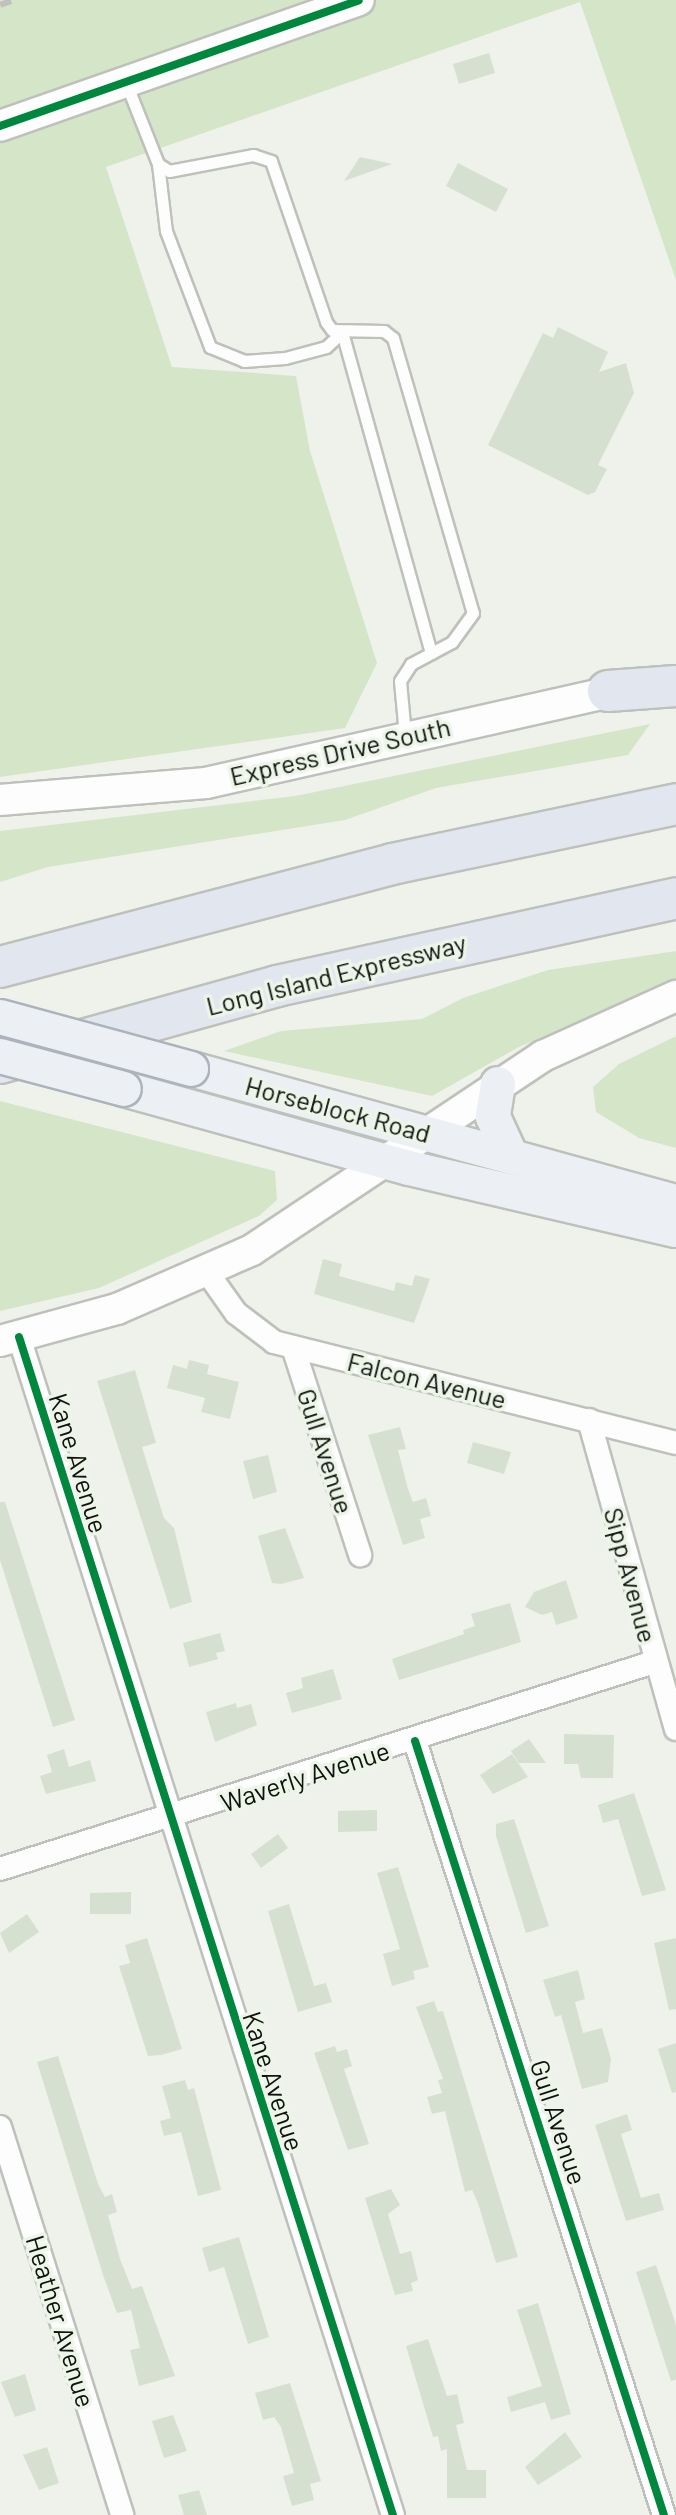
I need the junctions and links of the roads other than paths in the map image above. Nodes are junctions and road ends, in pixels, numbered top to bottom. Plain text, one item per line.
1 (359, 0) edge
2 (125, 82) junction
3 (0, 126) edge
4 (158, 164) junction
5 (342, 332) junction
6 (431, 653) junction
7 (676, 680) edge
8 (676, 686) edge
9 (608, 691) junction
10 (405, 735) junction
11 (0, 800) edge
12 (676, 804) edge
13 (676, 898) edge
14 (0, 967) edge
15 (676, 996) edge
16 (0, 1017) edge
17 (0, 1056) edge
18 (0, 1063) edge
19 (498, 1084) junction
20 (424, 1134) junction
21 (511, 1156) junction
22 (388, 1160) junction
23 (676, 1202) edge
24 (676, 1230) edge
25 (207, 1272) junction
26 (9, 1339) edge
27 (293, 1347) junction
28 (589, 1420) junction
29 (676, 1443) edge
30 (360, 1555) dead end
31 (654, 1662) junction
32 (676, 1729) edge
33 (415, 1741) junction
34 (169, 1819) junction
35 (0, 1869) edge
36 (0, 2127) edge
37 (667, 2509) edge
38 (122, 2515) edge
39 (393, 2515) edge
40 (640, 2515) edge

1 - 2 main road
2 - 3 main road
2 - 4 lane
4 - 5 lane
4 - 5 lane
5 - 6 lane
5 - 6 lane
6 - 10 lane
7 - 9 main road, Express Drive South
8 - 9 highway
9 - 10 main road, Express Drive South
10 - 11 main road, Express Drive South
12 - 14 highway
13 - 18 highway, Long Island Expressway
15 - 19 main road
16 - 20 main road, Horseblock Road, bridge
17 - 22 main road, Horseblock Road, bridge
19 - 20 main road
19 - 21 main road
20 - 21 main road, Horseblock Road
20 - 22 main road
21 - 23 main road, Horseblock Road
22 - 24 main road, Horseblock Road
22 - 25 main road
25 - 26 main road
25 - 27 street, Falcon Avenue
26 - 34 street, Kane Avenue
27 - 28 street, Falcon Avenue
27 - 30 street, Gull Avenue
28 - 29 street, Falcon Avenue
28 - 31 street, Sipp Avenue
31 - 32 street, Sipp Avenue
31 - 33 street, Waverly Avenue
33 - 34 street, Waverly Avenue
33 - 37 street, Gull Avenue
34 - 35 street, Waverly Avenue
34 - 39 street, Kane Avenue
36 - 38 street, Heather Avenue
37 - 40 street

